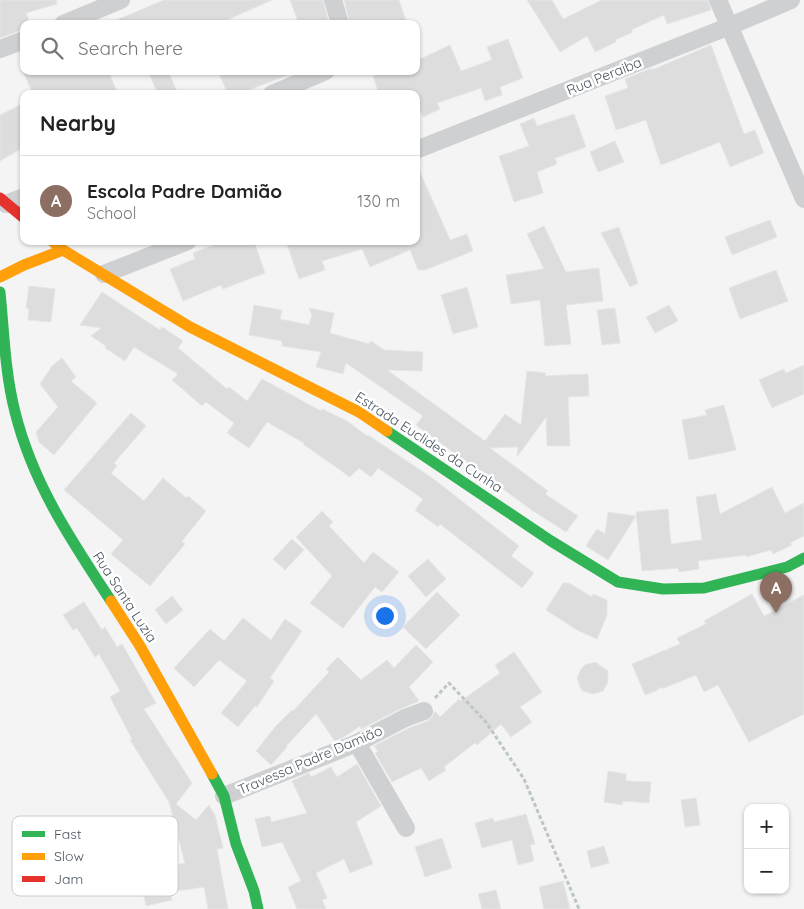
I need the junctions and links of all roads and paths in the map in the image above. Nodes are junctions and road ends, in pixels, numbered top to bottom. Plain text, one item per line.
1 (121, 0) edge
2 (333, 0) edge
3 (718, 0) edge
4 (790, 0) edge
5 (73, 20) edge
6 (339, 20) edge
7 (730, 26) junction
8 (20, 42) edge
9 (0, 49) edge
10 (317, 75) edge
11 (281, 90) edge
12 (420, 148) edge
13 (20, 198) edge
14 (804, 199) edge
15 (3, 201) edge
16 (20, 215) edge
17 (57, 245) edge
18 (178, 245) edge
19 (63, 250) junction
20 (104, 274) junction
21 (0, 278) edge
22 (0, 292) edge
23 (804, 558) edge
24 (424, 711) joint
25 (357, 743) junction
26 (224, 796) junction
27 (406, 828) dead end
28 (258, 909) edge
29 (580, 909) edge

1 - 5 street
2 - 6 street
3 - 7 street
4 - 7 street, Rua Peraiba
7 - 12 street, Rua Peraiba
7 - 14 street
8 - 9 street
10 - 11 street
13 - 15 street
15 - 16 street
17 - 19 street, Estrada Euclides da Cunha
18 - 20 street
19 - 20 street, Estrada Euclides da Cunha
19 - 21 street
20 - 23 street, Estrada Euclides da Cunha
22 - 26 street, Rua Santa Luzia
24 - 25 street, Travessa Padre Damião
24 - 29 path
25 - 26 street, Travessa Padre Damião
25 - 27 street
26 - 28 street, Rua Santa Luzia

